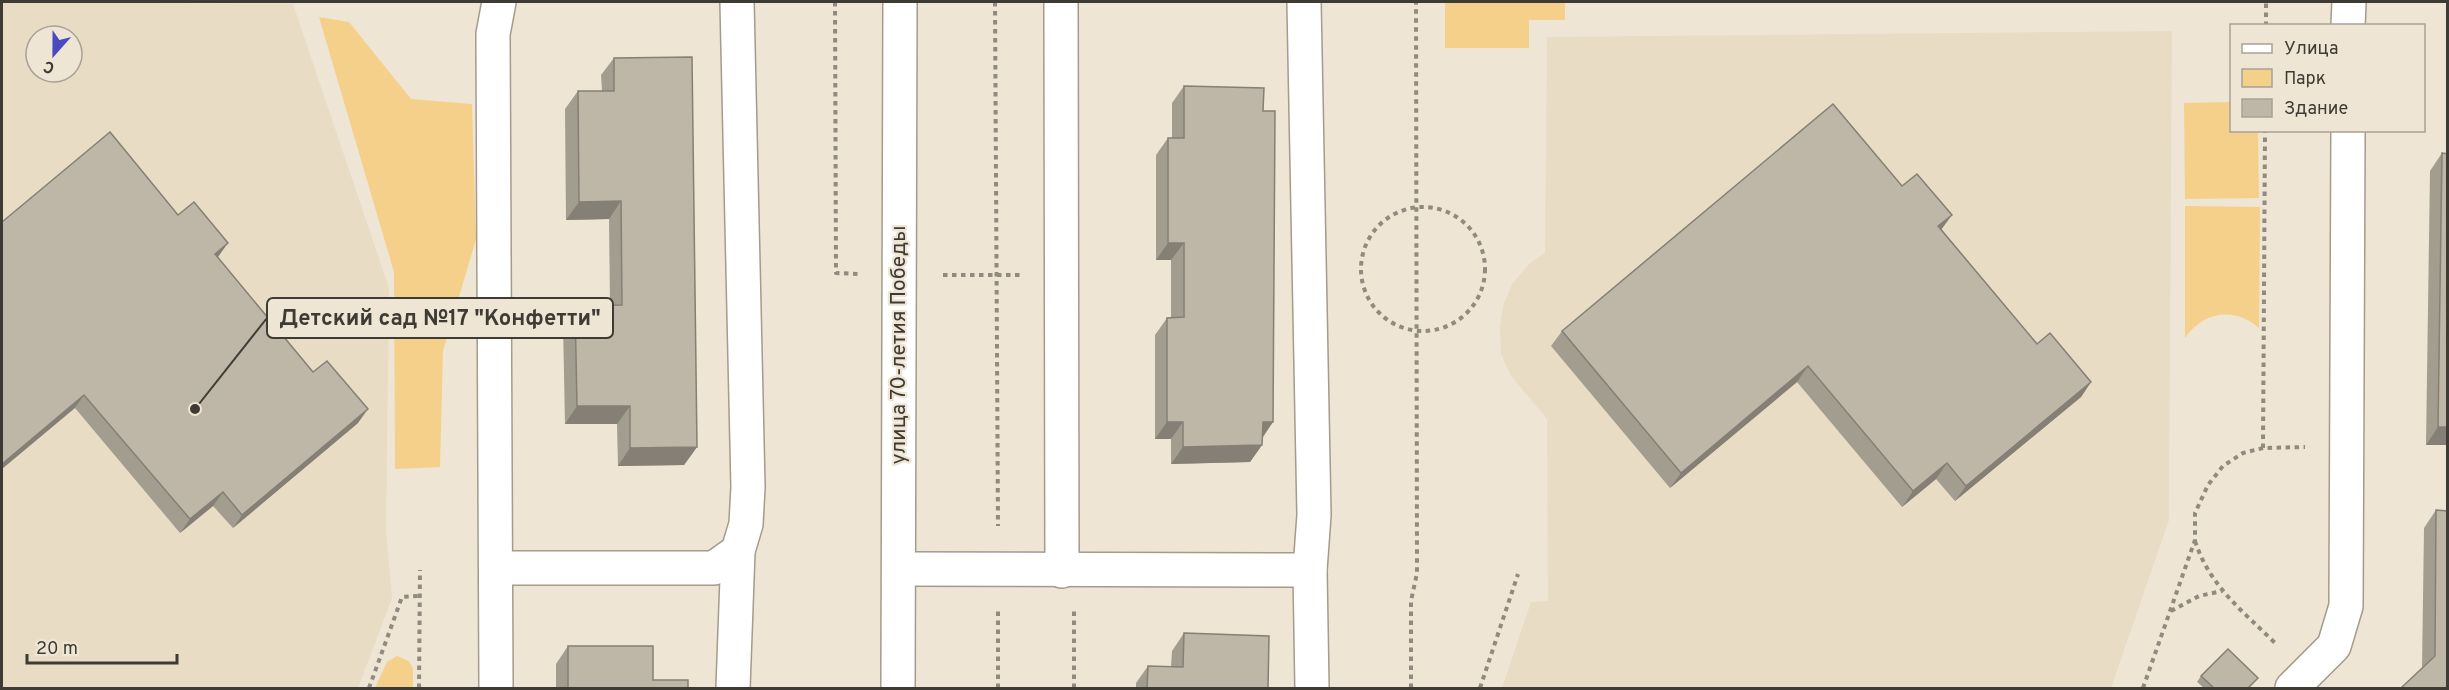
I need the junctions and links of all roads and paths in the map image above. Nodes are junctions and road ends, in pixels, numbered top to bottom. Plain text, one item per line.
1 (499, 2) edge
2 (737, 2) edge
3 (900, 2) edge
4 (994, 2) edge
5 (1061, 2) edge
6 (1304, 2) edge
7 (1416, 2) edge
8 (2266, 2) edge
9 (2349, 2) edge
10 (2364, 2) edge
11 (2266, 24) edge
12 (2348, 24) edge
13 (2265, 132) edge
14 (2348, 132) edge
15 (1417, 207) junction
16 (1418, 332) junction
17 (2345, 446) junction
18 (2263, 447) junction
19 (2195, 540) junction
20 (738, 551) junction
21 (496, 568) junction
22 (899, 569) junction
23 (420, 570) dead end
24 (1310, 570) junction
25 (998, 571) junction
26 (1068, 571) junction
27 (1518, 574) dead end
28 (2222, 591) junction
29 (419, 596) junction
30 (2170, 612) junction
31 (2300, 681) edge
32 (369, 688) edge
33 (419, 688) edge
34 (496, 688) edge
35 (733, 688) edge
36 (898, 688) edge
37 (998, 688) edge
38 (1074, 688) edge
39 (1312, 688) edge
40 (1411, 688) edge
41 (1480, 688) edge
42 (2143, 688) edge

1 - 21 street
2 - 20 street
3 - 22 street, улица 70-летия Победы
4 - 25 path
5 - 26 street
6 - 24 street
7 - 15 path
8 - 11 path
9 - 10 street
9 - 12 street
13 - 18 path
14 - 17 street
15 - 16 path
15 - 16 path
15 - 16 path
16 - 40 path
17 - 18 path
17 - 31 street
18 - 19 path
19 - 28 path
19 - 30 path
20 - 21 street
20 - 35 street
21 - 34 street
22 - 25 street
22 - 36 street, улица 70-летия Победы
23 - 29 path
24 - 26 street
24 - 39 street
25 - 26 street
25 - 37 path
26 - 38 path
27 - 41 path
28 - 30 path
28 - 31 path
29 - 32 path
29 - 33 path
30 - 42 path

